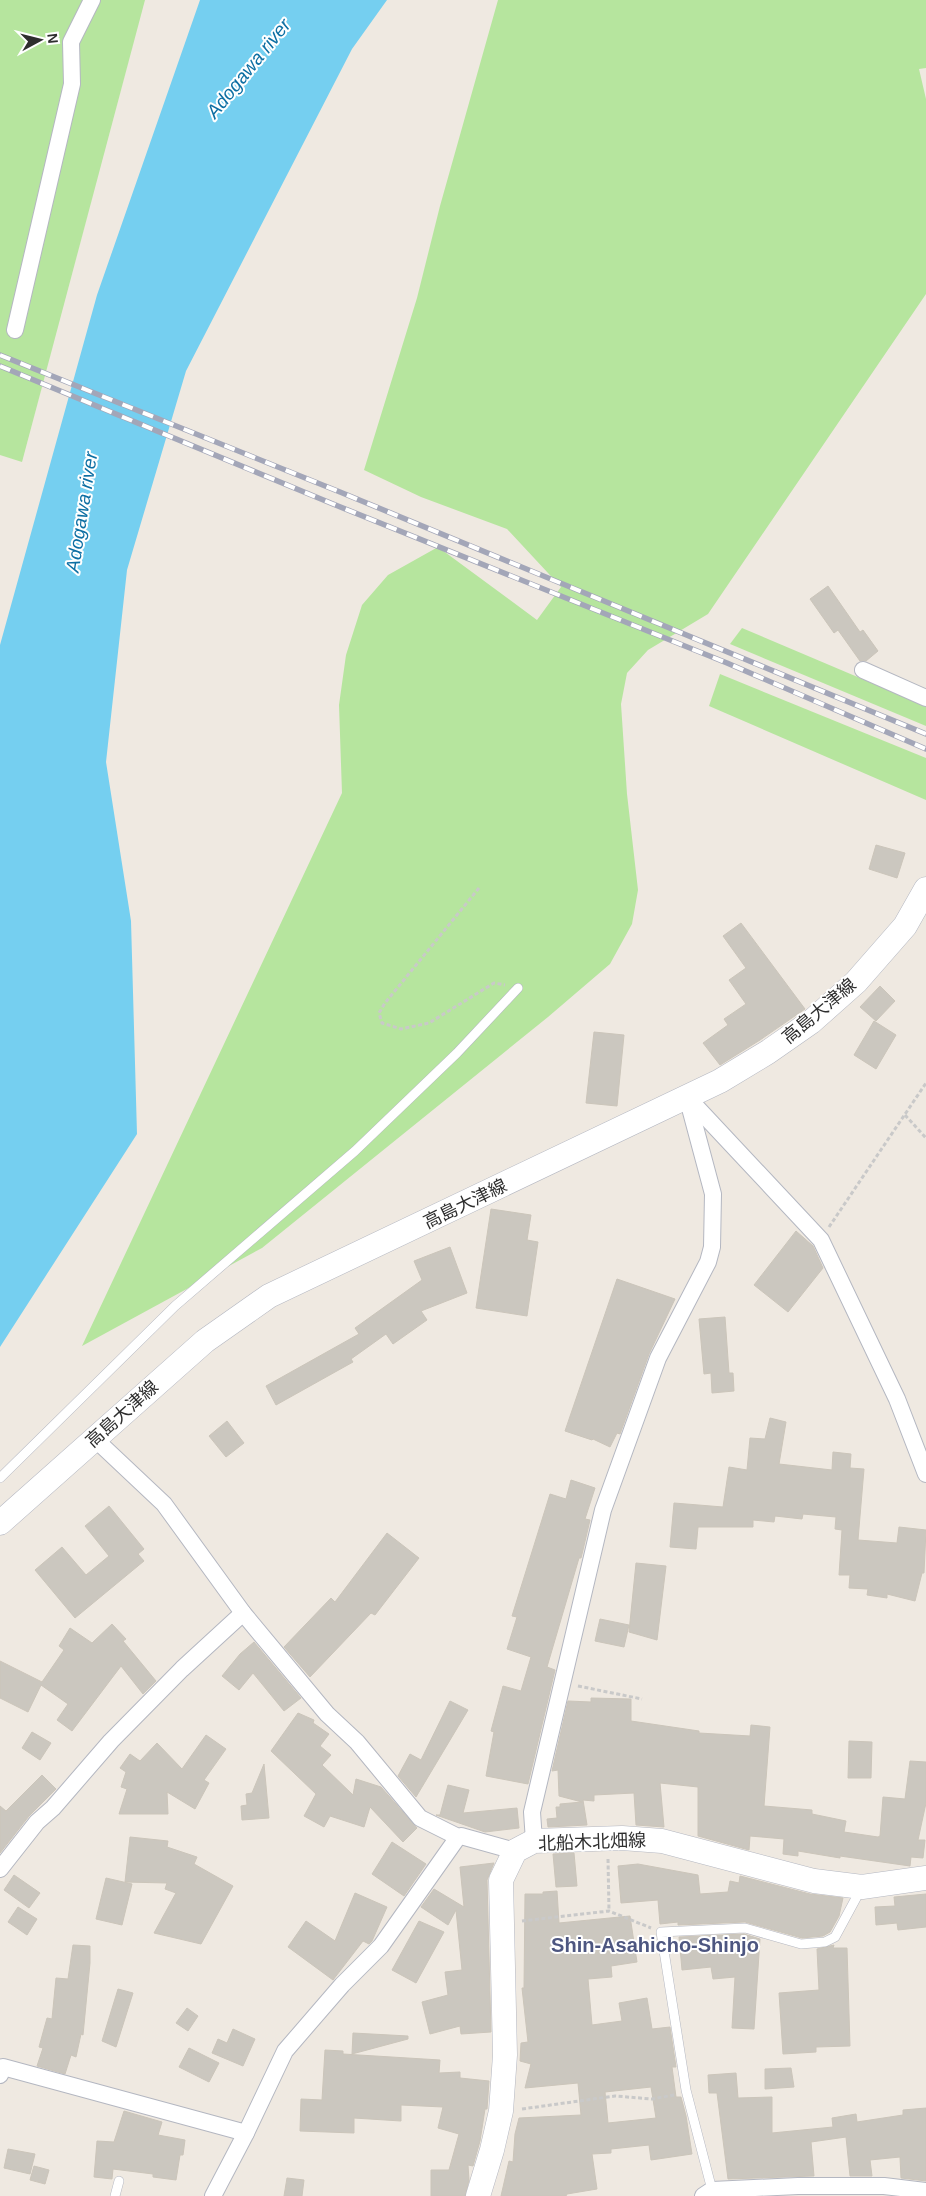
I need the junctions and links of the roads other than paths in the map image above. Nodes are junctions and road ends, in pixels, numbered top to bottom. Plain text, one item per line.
1 (92, 0) edge
2 (15, 330) dead end
3 (863, 670) dead end
4 (926, 698) edge
5 (926, 889) edge
6 (518, 988) road end
7 (687, 1097) junction
8 (95, 1439) junction
9 (926, 1474) edge
10 (0, 1478) edge
11 (0, 1523) edge
12 (243, 1613) junction
13 (458, 1837) junction
14 (524, 1846) junction
15 (0, 1869) edge
16 (926, 1878) edge
17 (862, 1887) junction
18 (0, 2075) edge
19 (246, 2133) junction
20 (119, 2181) dead end
21 (926, 2191) edge
22 (707, 2193) edge
23 (116, 2196) edge
24 (213, 2196) edge
25 (478, 2196) edge

1 - 2 street
3 - 4 street
5 - 7 main road, 高島大津線
6 - 10 lane
7 - 8 main road, 高島大津線
7 - 9 street
7 - 14 street
8 - 11 main road, 高島大津線
8 - 12 street
12 - 13 street
12 - 15 street
13 - 14 street
13 - 19 street
14 - 17 main road, 北船木北畑線
14 - 25 main road, 北船木北畑線
16 - 17 main road, 北船木北畑線
17 - 22 lane
18 - 19 street
19 - 24 street
20 - 23 lane
21 - 22 street

